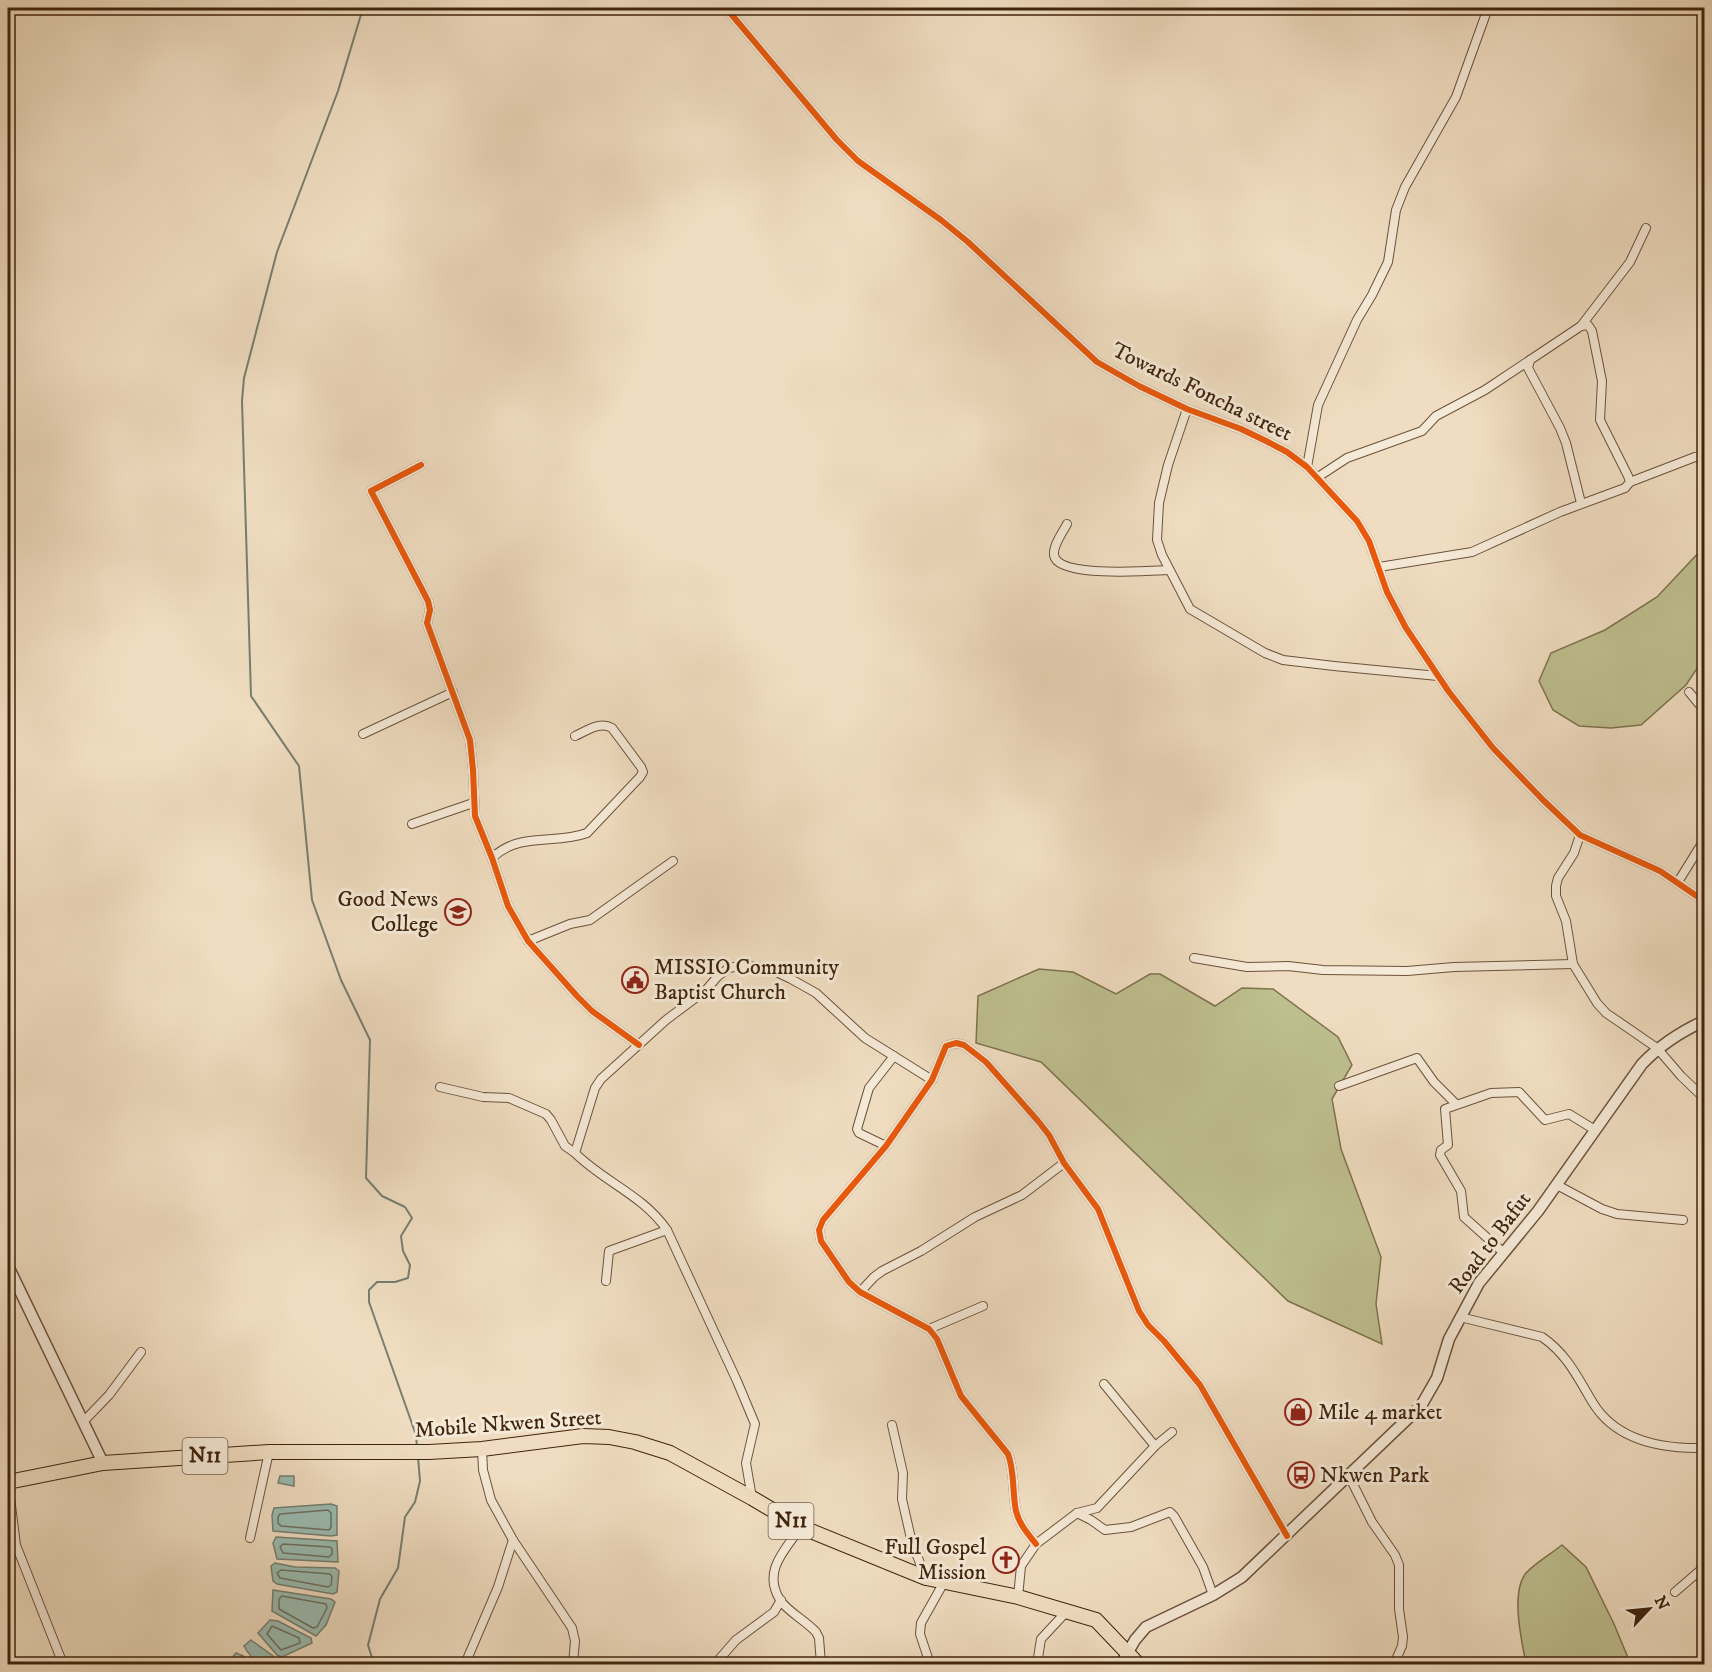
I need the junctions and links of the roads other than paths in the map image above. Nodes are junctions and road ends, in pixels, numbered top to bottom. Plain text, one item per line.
1 (726, 8) edge
2 (1488, 8) edge
3 (1646, 228) dead end
4 (1581, 326) junction
5 (1530, 360) junction
6 (1187, 409) junction
7 (1695, 457) dead end
8 (421, 465) dead end
9 (1307, 466) junction
10 (1318, 477) junction
11 (1630, 482) junction
12 (1581, 502) junction
13 (1067, 524) dead end
14 (1380, 567) junction
15 (1169, 570) junction
16 (1438, 675) junction
17 (453, 692) junction
18 (1689, 692) dead end
19 (1704, 710) edge
20 (363, 734) dead end
21 (575, 736) dead end
22 (473, 803) junction
23 (412, 824) dead end
24 (1581, 835) junction
25 (1704, 840) edge
26 (492, 858) junction
27 (673, 861) dead end
28 (1678, 882) junction
29 (1704, 901) edge
30 (528, 941) junction
31 (1194, 958) dead end
32 (1573, 964) junction
33 (1704, 1021) edge
34 (639, 1045) junction
35 (1657, 1048) junction
36 (894, 1056) junction
37 (932, 1080) junction
38 (1339, 1086) dead end
39 (440, 1087) dead end
40 (1704, 1098) edge
41 (1456, 1104) junction
42 (1595, 1130) junction
43 (886, 1146) junction
44 (575, 1153) junction
45 (1064, 1163) junction
46 (1557, 1185) junction
47 (1683, 1220) dead end
48 (666, 1230) junction
49 (1504, 1253) junction
50 (8, 1266) edge
51 (606, 1281) dead end
52 (860, 1292) junction
53 (983, 1306) dead end
54 (1460, 1317) junction
55 (929, 1329) junction
56 (141, 1352) dead end
57 (1104, 1384) dead end
58 (84, 1421) junction
59 (892, 1425) dead end
60 (1172, 1432) dead end
61 (1155, 1446) junction
62 (1704, 1448) edge
63 (482, 1449) junction
64 (269, 1452) junction
65 (103, 1463) junction
66 (1349, 1476) junction
67 (8, 1482) edge
68 (752, 1498) junction
69 (1077, 1513) junction
70 (801, 1527) junction
71 (1287, 1536) junction
72 (250, 1538) dead end
73 (513, 1540) junction
74 (1036, 1545) junction
75 (1704, 1567) edge
76 (926, 1578) junction
77 (944, 1582) junction
78 (1675, 1592) dead end
79 (1213, 1595) junction
80 (1018, 1597) junction
81 (781, 1600) junction
82 (1068, 1610) junction
83 (1124, 1659) edge
84 (63, 1665) edge
85 (465, 1665) edge
86 (573, 1665) edge
87 (715, 1665) edge
88 (821, 1665) edge
89 (930, 1665) edge
90 (1037, 1665) edge
91 (1138, 1665) edge
92 (1394, 1665) edge

1 - 6 street, Towards Foncha street
2 - 9 street
3 - 4 street
4 - 5 street
4 - 11 street
5 - 10 street
5 - 12 street
6 - 9 street, Towards Foncha street
6 - 15 street
7 - 11 street
8 - 17 street
9 - 10 street, Towards Foncha street
10 - 14 street, Towards Foncha street
11 - 12 street
12 - 14 street
13 - 15 street
14 - 16 street, Towards Foncha street
15 - 16 street
16 - 24 street, Towards Foncha street
17 - 20 street
17 - 22 street
18 - 19 street
21 - 26 street
22 - 23 street
22 - 26 street
24 - 28 street, Towards Foncha street
24 - 32 street
25 - 28 street
26 - 30 street
27 - 30 street
28 - 29 street, Towards Foncha street
30 - 34 street
31 - 32 street
32 - 35 street
33 - 35 street, Road to Bafut
34 - 36 street
34 - 44 street
35 - 40 street
35 - 42 street, Road to Bafut
36 - 37 street
36 - 43 street
37 - 43 street
37 - 45 street
38 - 41 street
39 - 44 street
41 - 42 street
41 - 49 street
42 - 46 street, Road to Bafut
43 - 52 street
44 - 48 street
45 - 52 street
45 - 71 street
46 - 47 street
46 - 49 street, Road to Bafut
48 - 51 street
48 - 68 street
49 - 54 street, Road to Bafut
50 - 58 street
52 - 55 street
53 - 55 street
54 - 62 street
54 - 66 street, Road to Bafut
55 - 74 street
56 - 58 street
57 - 61 street
58 - 65 street
59 - 76 street
60 - 61 street
61 - 69 street
63 - 64 highway, Mobile Nkwen Street / N11
63 - 68 highway, Mobile Nkwen Street / N11
63 - 73 street
64 - 65 highway, Mobile Nkwen Street / N11
64 - 72 street
65 - 67 highway, Mobile Nkwen Street / N11
66 - 71 street, Road to Bafut
66 - 92 street
67 - 84 street
68 - 70 highway, Mobile Nkwen Street / N11
69 - 74 street
69 - 79 street
70 - 76 highway, Mobile Nkwen Street / N11
70 - 81 street
71 - 79 street, Road to Bafut
73 - 85 street
73 - 86 street
74 - 80 street
75 - 78 street
76 - 77 highway, Mobile Nkwen Street / N11
77 - 80 highway, Mobile Nkwen Street / N11
77 - 89 street
79 - 83 street, Road to Bafut
80 - 82 highway, Mobile Nkwen Street / N11
81 - 87 street
81 - 88 street
82 - 83 highway, Mobile Nkwen Street / N11
82 - 90 street
83 - 91 highway, Mobile Nkwen Street / N11

